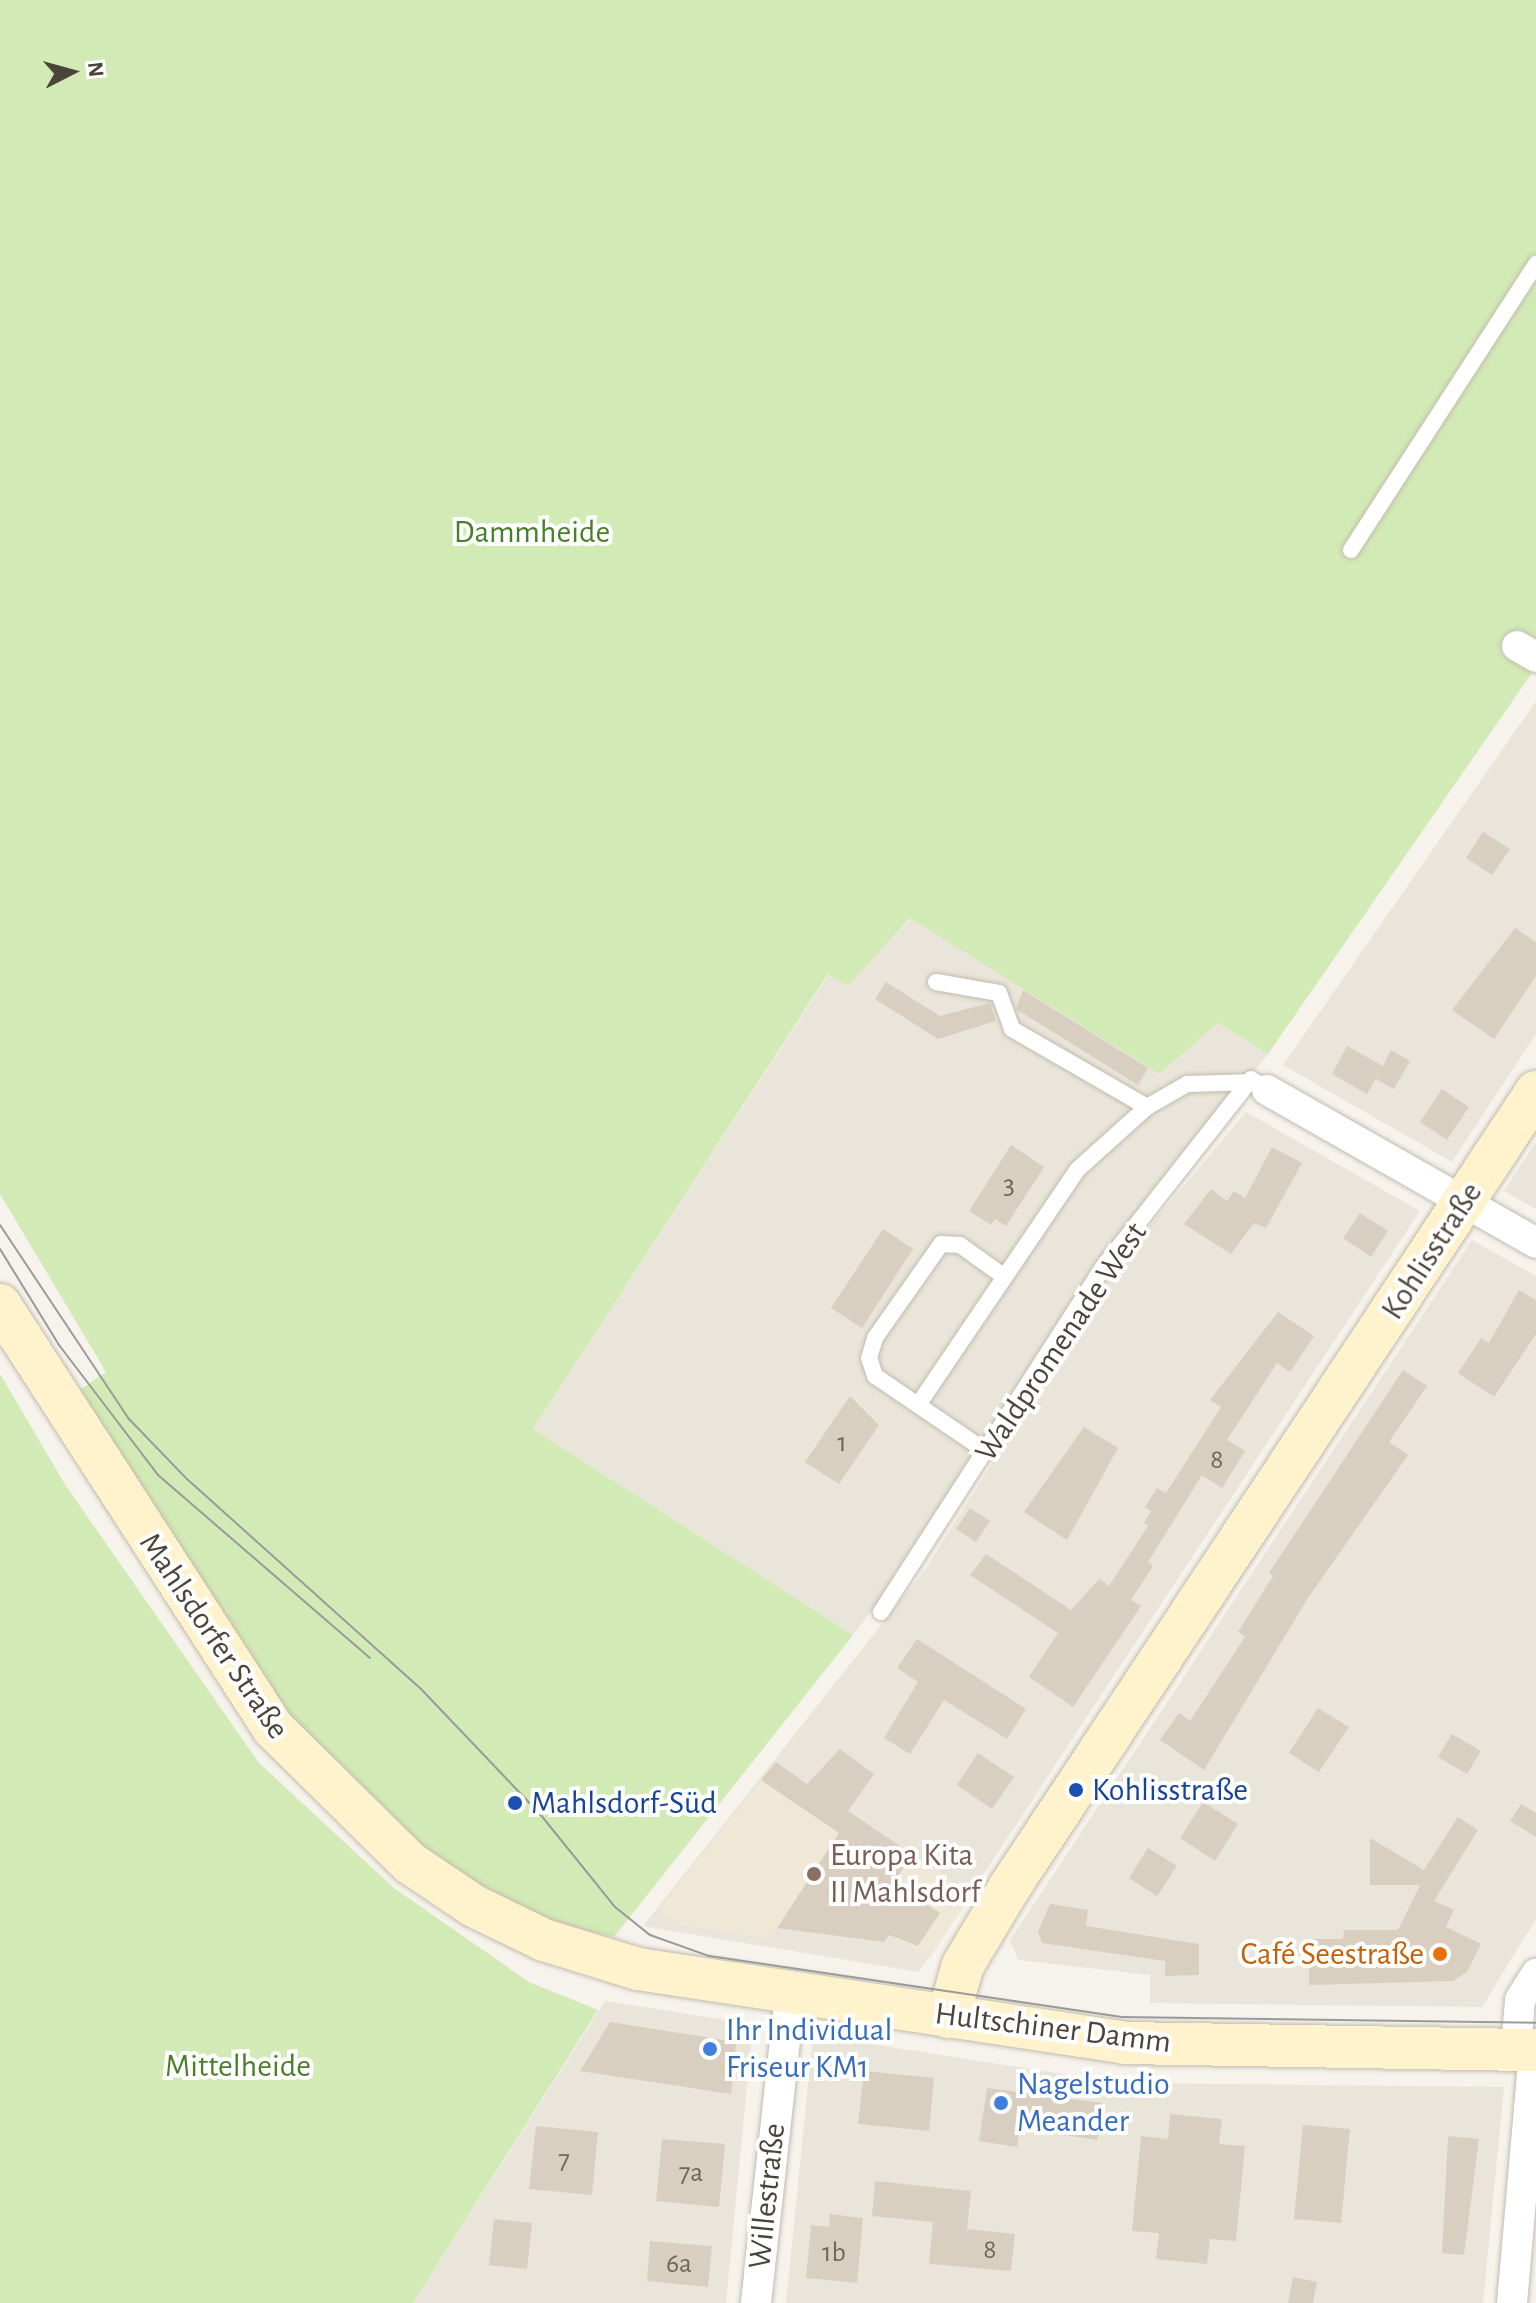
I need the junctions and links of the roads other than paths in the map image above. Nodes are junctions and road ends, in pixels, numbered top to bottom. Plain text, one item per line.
1 (1536, 264) edge
2 (1351, 550) dead end
3 (936, 982) dead end
4 (1259, 1084) junction
5 (1536, 1092) edge
6 (1147, 1107) junction
7 (1465, 1203) junction
8 (1536, 1243) edge
9 (1002, 1275) junction
10 (0, 1305) edge
11 (920, 1402) junction
12 (987, 1452) junction
13 (881, 1612) dead end
14 (576, 1953) joint
15 (1536, 1974) edge
16 (790, 1993) junction
17 (948, 2017) junction
18 (1529, 2049) edge
19 (756, 2303) edge
20 (1512, 2303) edge

1 - 2 lane
3 - 6 lane
4 - 6 lane
4 - 7 street
4 - 12 lane, Waldpromenade West
5 - 7 main road, Kohlisstraße
6 - 9 lane
7 - 8 street
7 - 17 main road, Kohlisstraße
9 - 11 lane
9 - 11 lane
10 - 14 main road, Mahlsdorfer Straße
11 - 12 lane
12 - 13 lane, Waldpromenade West
14 - 16 main road, Hultschiner Damm
15 - 18 street
16 - 17 main road, Hultschiner Damm
16 - 19 street, Willestraße
17 - 18 main road, Hultschiner Damm
18 - 20 street

